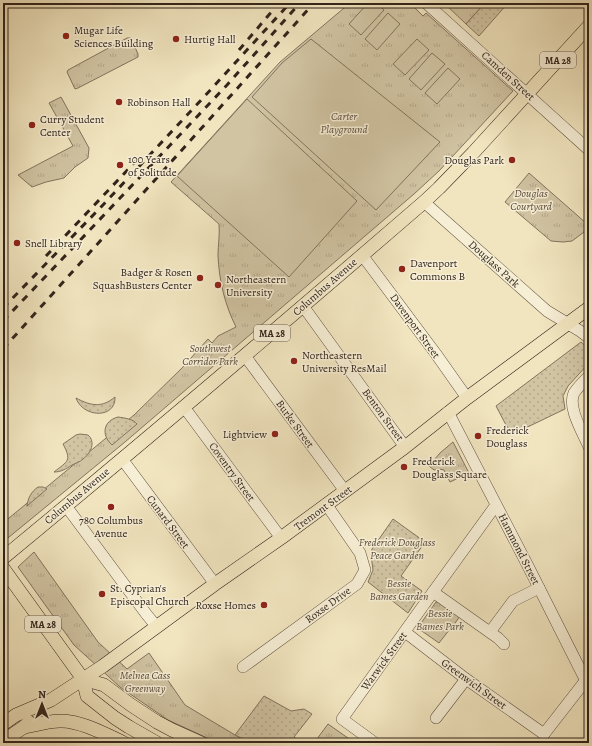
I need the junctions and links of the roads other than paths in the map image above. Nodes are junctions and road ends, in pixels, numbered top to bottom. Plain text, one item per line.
1 (426, 3) edge
2 (589, 26) edge
3 (527, 94) junction
4 (589, 150) edge
5 (424, 202) junction
6 (362, 255) junction
7 (303, 306) junction
8 (589, 308) edge
9 (567, 324) junction
10 (589, 338) edge
11 (245, 356) junction
12 (589, 376) edge
13 (467, 398) junction
14 (184, 407) junction
15 (448, 412) junction
16 (405, 447) junction
17 (589, 447) edge
18 (122, 459) junction
19 (345, 491) junction
20 (326, 504) junction
21 (496, 505) junction
22 (66, 506) junction
23 (281, 538) junction
24 (3, 558) edge
25 (3, 568) edge
26 (215, 584) junction
27 (539, 588) junction
28 (433, 592) junction
29 (157, 626) junction
30 (405, 632) junction
31 (490, 632) junction
32 (504, 644) dead end
33 (243, 667) dead end
34 (83, 679) junction
35 (466, 679) junction
36 (587, 683) edge
37 (51, 700) junction
38 (436, 718) dead end
39 (3, 724) edge
40 (24, 727) junction
41 (3, 741) edge
42 (124, 743) edge
43 (157, 743) edge
44 (201, 743) edge
45 (375, 743) edge

1 - 3 street, Camden Street
2 - 3 main road, Columbus Avenue / MA 28
3 - 4 street, Camden Street
3 - 5 main road, Columbus Avenue / MA 28
5 - 6 main road, Columbus Avenue / MA 28
5 - 9 street, Douglass Park
6 - 7 main road, Columbus Avenue / MA 28
6 - 13 street, Davenport Street
7 - 11 main road, Columbus Avenue / MA 28
7 - 16 street, Benton Street
8 - 9 main road, Tremont Street
9 - 10 street, Douglass Park
9 - 13 main road, Tremont Street
11 - 14 main road, Columbus Avenue / MA 28
11 - 19 street, Burke Street
12 - 17 street
13 - 15 main road, Tremont Street
14 - 18 main road, Columbus Avenue / MA 28
14 - 23 street, Coventry Street
15 - 16 main road, Tremont Street
15 - 21 street, Hammond Street
16 - 19 main road, Tremont Street
18 - 22 main road, Columbus Avenue / MA 28
18 - 26 street, Cunard Street
19 - 20 main road, Tremont Street
20 - 23 main road, Tremont Street
20 - 33 street, Roxse Drive
21 - 27 street, Hammond Street
21 - 28 street, Warwick Street
22 - 24 main road, Columbus Avenue / MA 28
22 - 29 street
23 - 26 main road, Tremont Street
25 - 34 main road, MA 28
26 - 29 main road, Tremont Street
27 - 31 street
27 - 36 street, Hammond Street
28 - 30 street, Warwick Street
28 - 31 street
29 - 34 main road, Tremont Street
30 - 35 street, Greenwich Street
30 - 45 street, Warwick Street
31 - 32 street
34 - 37 main road, Tremont Street
34 - 43 main road
34 - 44 main road
35 - 36 street, Greenwich Street
35 - 38 street
37 - 39 main road, Tremont Street
37 - 40 main road, Tremont Street
40 - 41 main road, Tremont Street
40 - 42 main road

